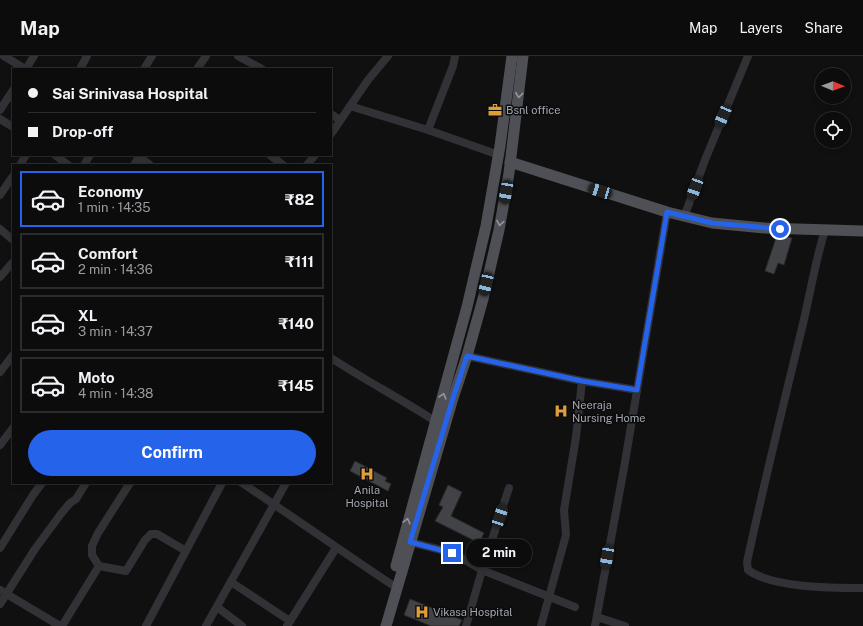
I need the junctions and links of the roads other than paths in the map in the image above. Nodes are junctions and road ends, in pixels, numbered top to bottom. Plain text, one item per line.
1 (4, 56) edge
2 (34, 56) edge
3 (87, 56) edge
4 (152, 56) edge
5 (206, 56) edge
6 (238, 56) edge
7 (388, 56) edge
8 (455, 56) edge
9 (512, 56) edge
10 (523, 56) edge
11 (748, 56) edge
12 (23, 68) edge
13 (26, 68) edge
14 (81, 68) edge
15 (147, 68) edge
16 (198, 68) edge
17 (260, 68) edge
18 (12, 92) edge
19 (350, 106) junction
20 (0, 110) edge
21 (332, 115) edge
22 (0, 119) edge
23 (340, 120) junction
24 (12, 126) edge
25 (428, 130) junction
26 (332, 132) edge
27 (499, 151) junction
28 (56, 156) edge
29 (139, 156) edge
30 (271, 156) edge
31 (314, 156) edge
32 (510, 162) junction
33 (67, 164) edge
34 (149, 164) edge
35 (282, 164) edge
36 (308, 164) edge
37 (12, 177) edge
38 (0, 195) edge
39 (667, 212) junction
40 (684, 217) junction
41 (0, 229) edge
42 (825, 230) junction
43 (863, 231) edge
44 (12, 239) edge
45 (12, 263) edge
46 (0, 277) edge
47 (12, 355) edge
48 (467, 356) junction
49 (332, 359) edge
50 (0, 372) edge
51 (582, 381) junction
52 (637, 390) junction
53 (435, 421) junction
54 (12, 429) edge
55 (0, 445) edge
56 (41, 484) edge
57 (85, 484) edge
58 (129, 484) edge
59 (221, 484) edge
60 (243, 484) edge
61 (285, 484) edge
62 (509, 488) dead end
63 (274, 505) junction
64 (410, 542) junction
65 (0, 548) edge
66 (336, 548) junction
67 (186, 551) junction
68 (99, 566) junction
69 (482, 570) junction
70 (231, 582) junction
71 (391, 584) junction
72 (863, 588) edge
73 (3, 592) edge
74 (550, 597) junction
75 (0, 604) edge
76 (217, 607) junction
77 (575, 607) dead end
78 (597, 617) junction
79 (288, 623) edge
80 (61, 626) edge
81 (146, 626) edge
82 (206, 626) edge
83 (242, 626) edge
84 (378, 626) edge
85 (386, 626) edge
86 (466, 626) edge
87 (541, 626) edge
88 (596, 626) edge
89 (625, 626) edge

1 - 12 street
2 - 13 street
3 - 14 street
4 - 15 street
5 - 16 street
6 - 17 street
7 - 19 street
8 - 25 street
9 - 27 main road
10 -> 32 main road
11 - 40 street
18 - 20 street
19 - 23 street
19 - 25 street
21 - 23 street
22 - 24 street
23 - 26 street
25 - 27 street
53 -> 27 main road
28 - 33 street
29 - 34 street
30 - 35 street
31 - 36 street
32 - 39 main road
32 -> 48 main road
37 - 38 street
39 - 40 main road
39 - 52 street
40 - 42 main road
41 - 44 street
42 - 43 main road
42 - 72 street
45 - 46 street
47 - 50 street
48 - 51 street
48 - 64 main road
49 - 53 street
51 - 52 street
51 - 74 street
52 - 78 street
71 -> 53 main road
54 - 55 street
56 - 65 street
57 - 73 street
58 - 68 street
59 - 67 street
60 - 63 street
61 - 63 street
62 - 69 street
63 - 66 street
63 - 70 street
64 - 69 street
64 - 85 main road
66 - 71 street
66 - 79 street
67 - 68 street
67 - 81 street
68 - 80 street
69 - 74 street
69 - 86 street
70 - 76 street
70 - 79 street
71 - 84 main road
73 - 75 street
73 - 80 street
74 - 77 street
74 - 87 street
76 - 82 street
76 - 83 street
78 - 88 street
78 - 89 street

